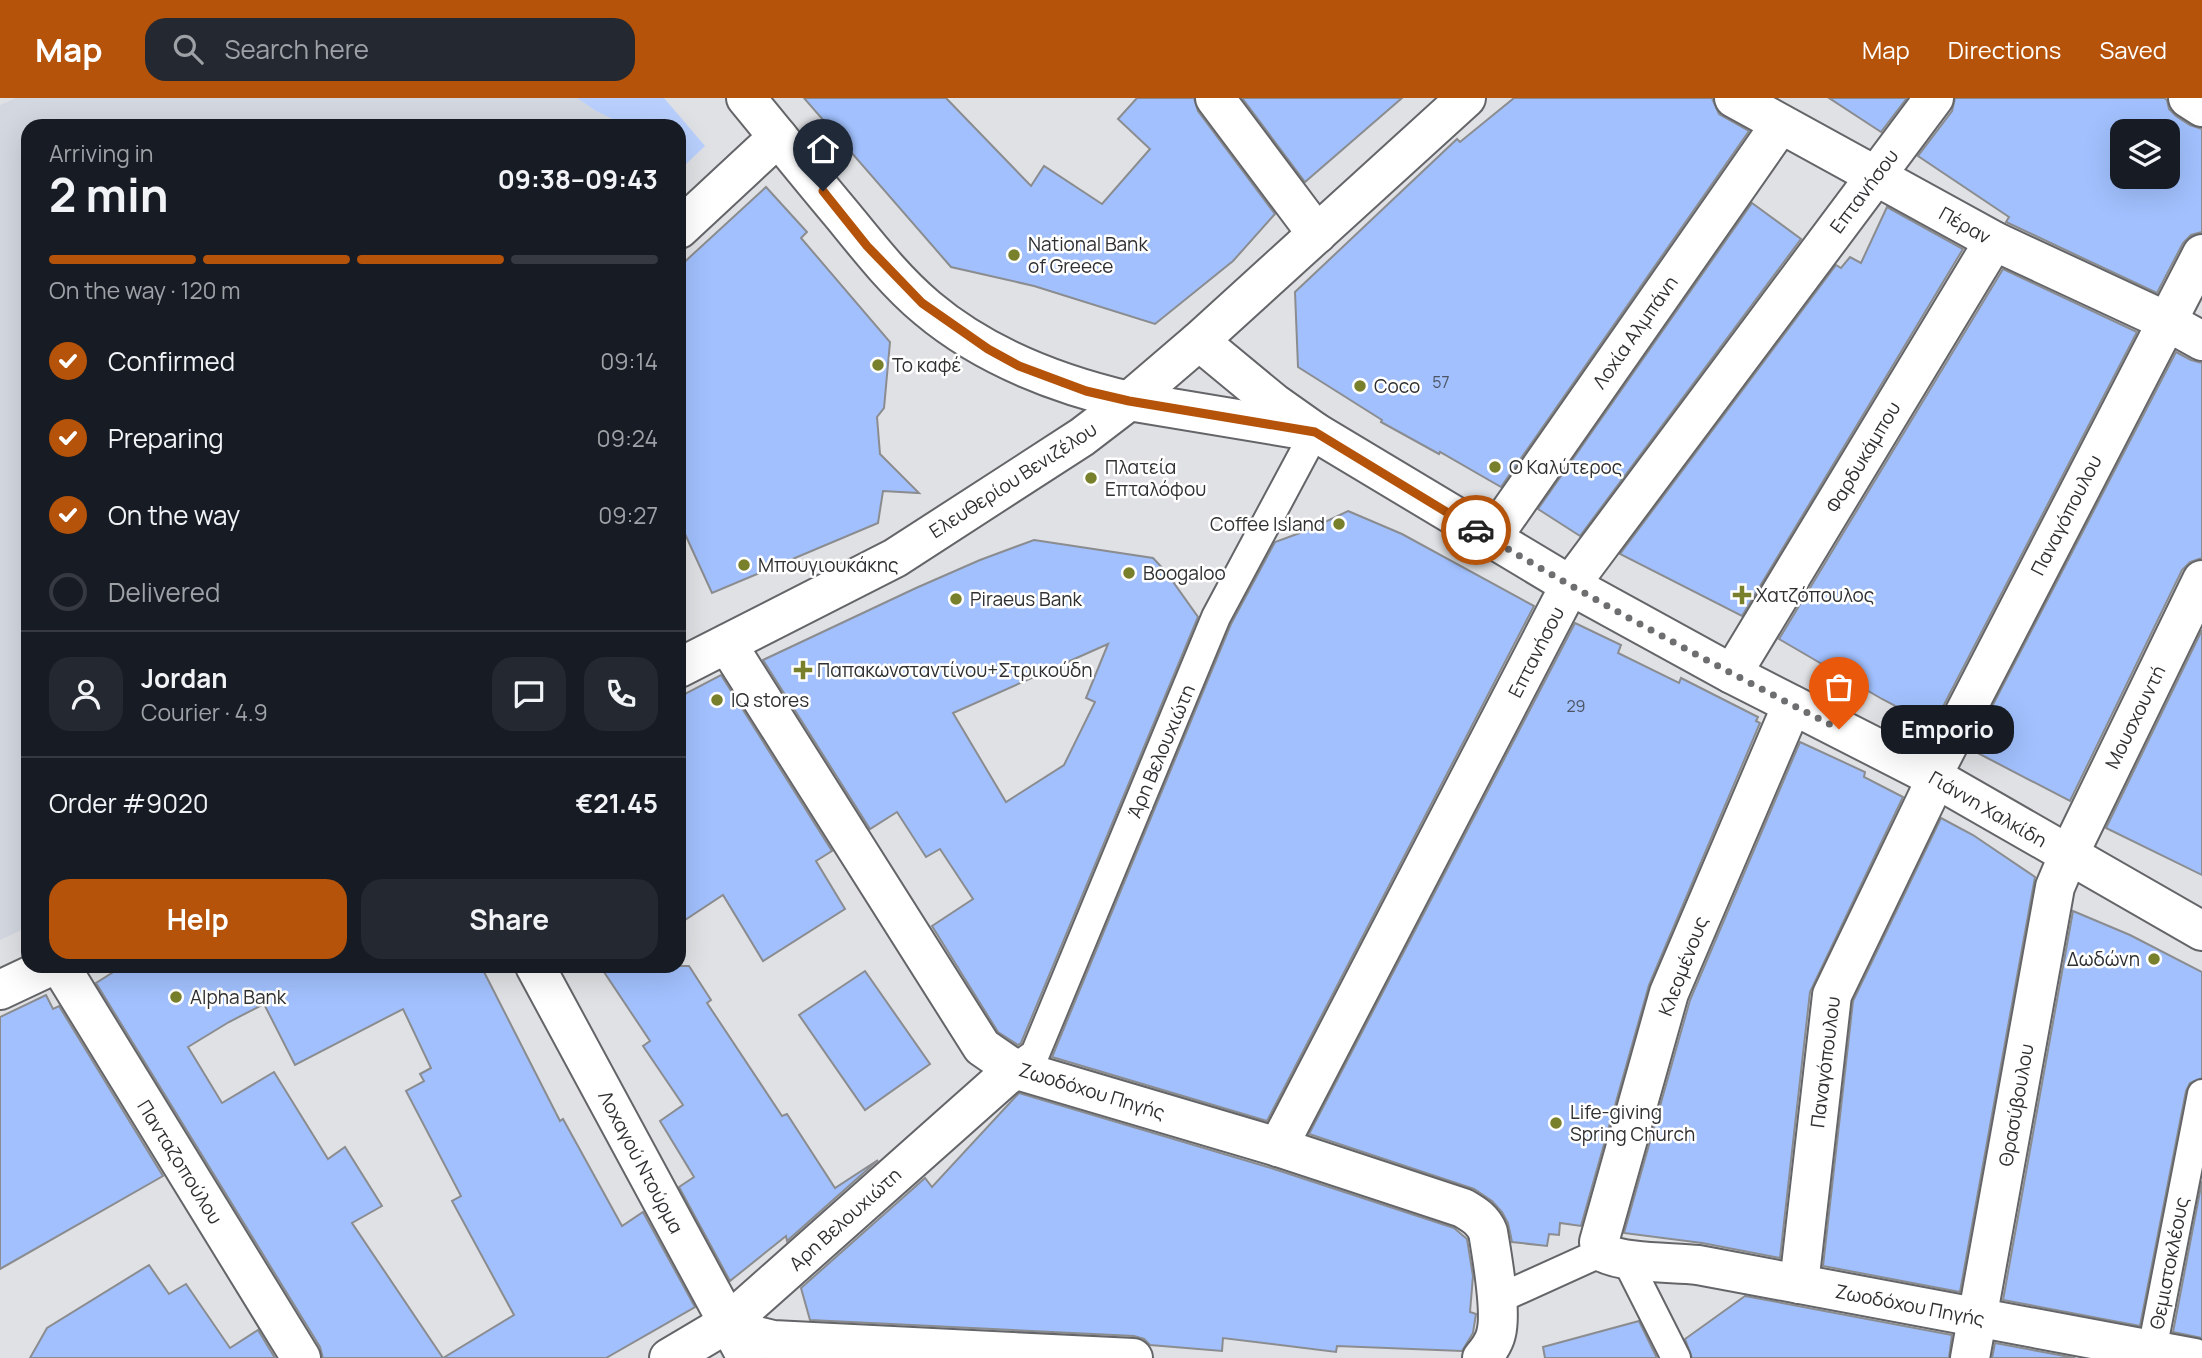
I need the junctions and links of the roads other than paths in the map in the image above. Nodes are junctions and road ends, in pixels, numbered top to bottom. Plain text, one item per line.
1 (746, 98) edge
2 (1216, 98) edge
3 (1466, 98) edge
4 (1734, 98) edge
5 (1934, 98) edge
6 (2188, 98) edge
7 (2202, 107) edge
8 (1780, 125) junction
9 (778, 137) junction
10 (1875, 175) junction
11 (686, 222) edge
12 (1317, 234) junction
13 (1994, 241) junction
14 (2202, 254) edge
15 (2166, 321) junction
16 (1199, 341) junction
17 (2202, 341) edge
18 (1129, 401) junction
19 (1315, 432) junction
20 (1491, 538) junction
21 (2202, 580) edge
22 (1570, 585) junction
23 (727, 644) junction
24 (686, 664) edge
25 (1731, 674) junction
26 (1792, 705) junction
27 (1934, 778) junction
28 (2068, 855) junction
29 (2202, 931) edge
30 (36, 973) edge
31 (64, 973) edge
32 (539, 973) edge
33 (0, 990) edge
34 (1014, 1069) junction
35 (2202, 1094) edge
36 (1278, 1147) junction
37 (1614, 1256) junction
38 (1799, 1284) junction
39 (1496, 1300) junction
40 (1978, 1318) junction
41 (728, 1323) junction
42 (2152, 1350) junction
43 (301, 1358) edge
44 (669, 1358) edge
45 (747, 1358) edge
46 (1133, 1358) edge
47 (1482, 1358) edge
48 (1676, 1358) edge
49 (1970, 1358) edge
50 (2194, 1358) edge

1 - 9 street, Γιάννη Χαλκίδη
2 - 12 street
3 - 12 street, Ελευθερίου Βενιζέλου
4 - 8 street, Πέραν
5 - 10 street, Επτανήσου
6 - 7 street
8 - 10 street, Πέραν
8 - 20 street, Λοχία Αλμπάνη
9 - 11 street
9 - 18 street, Γιάννη Χαλκίδη
10 - 13 street, Πέραν
10 - 22 street, Επτανήσου
12 - 16 street, Ελευθερίου Βενιζέλου
13 - 15 street, Πέραν
13 - 25 street, Φαρδυκάμπου
14 - 15 street, Παναγόπουλου
15 - 17 street, Πέραν
15 - 27 street, Παναγόπουλου
16 - 18 street, Ελευθερίου Βενιζέλου
16 - 19 street
18 - 19 street, Γιάννη Χαλκίδη
18 - 23 street, Ελευθερίου Βενιζέλου
19 - 20 street, Γιάννη Χαλκίδη
19 - 34 street, Άρη Βελουχιώτη
20 - 22 street, Γιάννη Χαλκίδη
21 - 28 street, Μουσχουντή
22 - 25 street, Γιάννη Χαλκίδη
22 - 36 street, Επτανήσου
23 - 24 street, Ελευθερίου Βενιζέλου
23 - 34 street, Ζωοδόχου Πηγής
25 - 26 street, Γιάννη Χαλκίδη
26 - 27 street, Γιάννη Χαλκίδη
26 - 37 street, Κλεομένους
27 - 28 street, Γιάννη Χαλκίδη
27 - 38 street, Παναγόπουλου
28 - 29 street, Γιάννη Χαλκίδη
28 - 40 street, Θρασύβουλου
30 - 33 street
31 - 43 street, Πανταζοπούλου
32 - 41 street, Λοχαγού Ντούρμα
34 - 36 street, Ζωοδόχου Πηγής
34 - 41 street, Αρη Βελουχιώτη
35 - 42 street, Θεμιστοκλέους
36 - 39 street, Ζωοδόχου Πηγής
37 - 38 street, Ζωοδόχου Πηγής
37 - 39 street
37 - 48 street
38 - 40 street, Ζωοδόχου Πηγής
39 - 47 street, Ζωοδόχου Πηγής
40 - 42 street, Ζωοδόχου Πηγής
40 - 49 street, Θρασύβουλου
41 - 44 street, Αρη Βελουχιώτη
41 - 45 street, Λοχαγού Ντούρμα
41 - 46 street
42 - 50 street, Ζωοδόχου Πηγής

